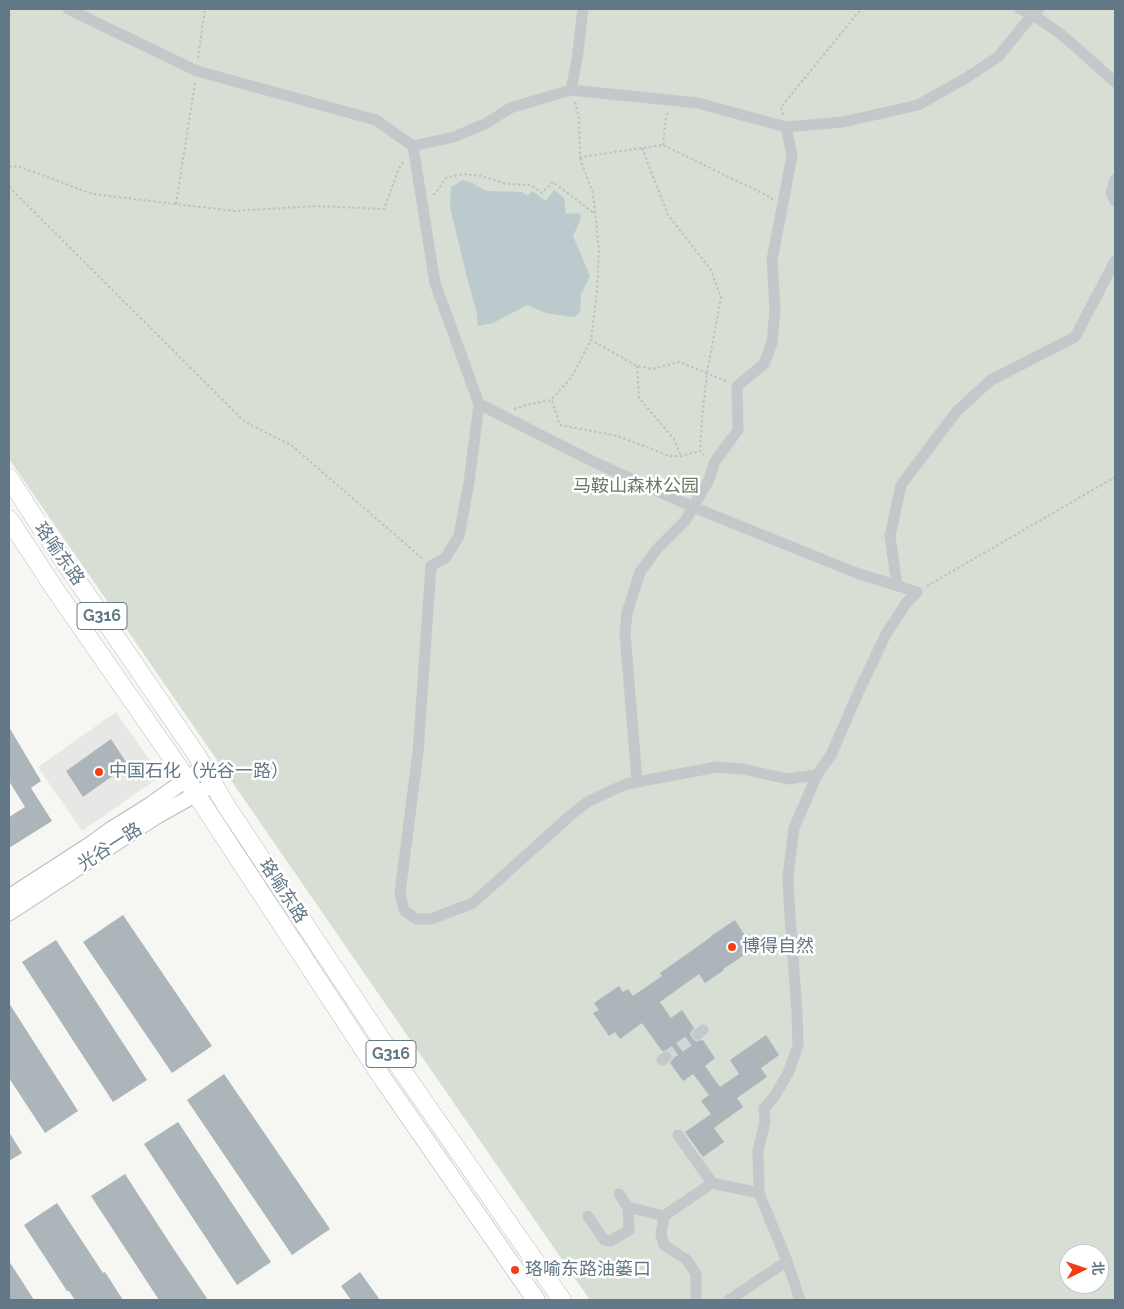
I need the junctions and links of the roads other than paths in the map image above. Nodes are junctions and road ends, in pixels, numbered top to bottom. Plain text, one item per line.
1 (68, 9) edge
2 (583, 9) edge
3 (1020, 9) edge
4 (1036, 12) edge
5 (1115, 82) edge
6 (571, 90) junction
7 (786, 127) junction
8 (413, 146) junction
9 (1115, 179) edge
10 (1115, 201) edge
11 (1115, 262) edge
12 (479, 404) junction
13 (9, 478) edge
14 (692, 507) junction
15 (9, 519) edge
16 (897, 586) junction
17 (204, 767) junction
18 (816, 775) junction
19 (637, 781) junction
20 (214, 784) junction
21 (191, 787) junction
22 (9, 897) edge
23 (9, 913) edge
24 (678, 1135) dead end
25 (712, 1183) junction
26 (759, 1193) junction
27 (619, 1194) dead end
28 (628, 1207) junction
29 (588, 1216) dead end
30 (664, 1216) junction
31 (787, 1261) junction
32 (536, 1300) edge
33 (562, 1300) edge
34 (696, 1300) edge
35 (729, 1300) edge
36 (800, 1300) edge

1 - 8 street
2 - 6 street
3 - 4 street
4 - 5 street
4 - 7 street
6 - 7 street
6 - 8 street
7 - 14 street
8 - 12 street
9 - 10 street
11 - 16 street
12 - 14 street
12 - 19 street
13 - 17 highway, 珞喻东路 / G316
14 - 16 street
14 - 19 street
15 - 21 highway, 珞喻东路 / G316
16 - 18 street
17 - 20 highway, 珞喻东路 / G316
17 - 21 main road, 光谷一路
18 - 19 street
18 - 26 street
20 - 21 main road, 光谷一路
20 - 33 highway, 珞喻东路 / G316
21 - 22 main road, 光谷一路
21 - 23 main road, 光谷一路
21 - 32 highway, 珞喻东路 / G316
24 - 25 street
25 - 26 street
25 - 30 street
26 - 31 street
27 - 28 street
28 - 29 street
28 - 30 street
30 - 34 street
31 - 35 street
31 - 36 street

